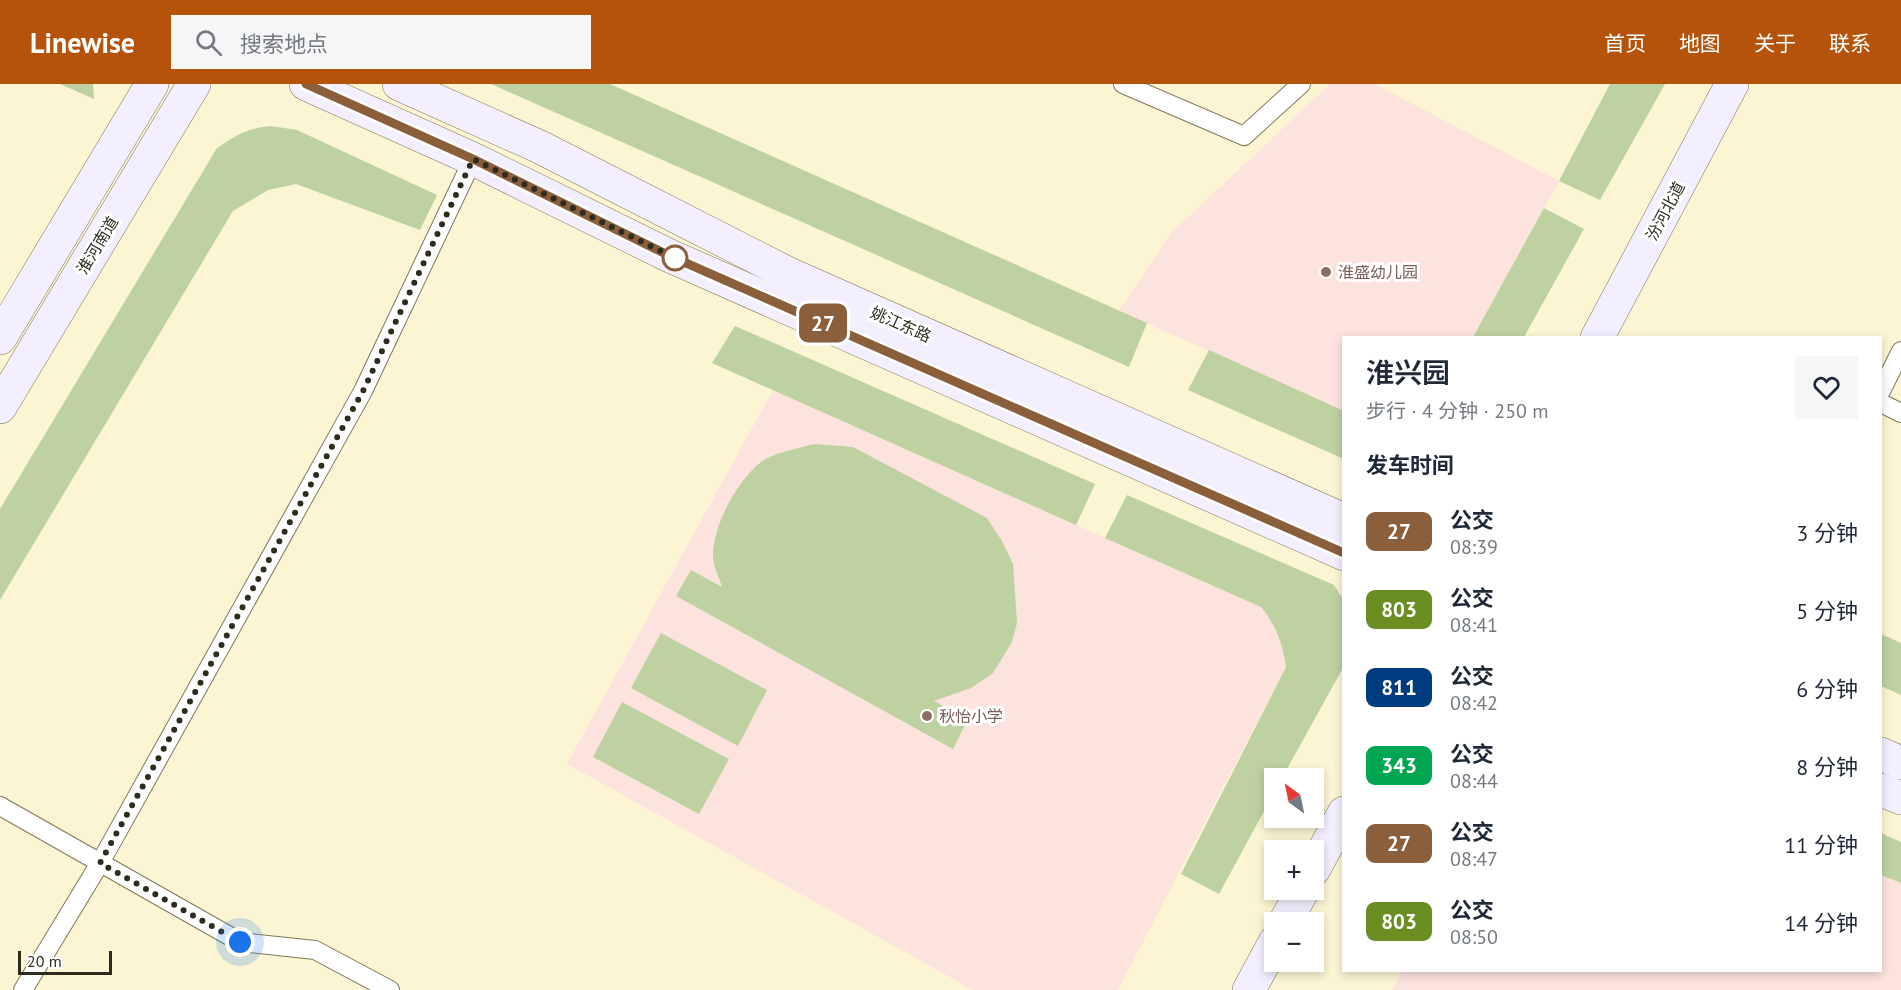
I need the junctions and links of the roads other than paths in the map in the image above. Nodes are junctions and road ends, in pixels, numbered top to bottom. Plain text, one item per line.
1 (152, 84) edge
2 (194, 84) edge
3 (306, 84) edge
4 (399, 84) edge
5 (1123, 84) edge
6 (1301, 84) edge
7 (1732, 84) edge
8 (473, 159) junction
9 (1598, 336) edge
10 (0, 338) edge
11 (1901, 351) edge
12 (1882, 389) edge
13 (1882, 404) edge
14 (0, 407) edge
15 (1901, 413) edge
16 (1342, 519) edge
17 (1342, 553) edge
18 (1882, 754) edge
19 (1901, 763) edge
20 (1882, 790) edge
21 (1901, 798) edge
22 (0, 806) edge
23 (1342, 817) edge
24 (1324, 850) edge
25 (100, 863) junction
26 (1264, 962) edge
27 (23, 990) edge
28 (390, 990) edge
29 (1249, 990) edge

1 - 10 street
2 - 14 street, 淮河南道
3 - 8 street, 姚江东路
4 - 16 street, 姚江东路
5 - 6 lane
7 - 9 street, 汾河北道
8 - 17 street, 姚江东路
8 - 25 lane
11 - 12 lane
13 - 15 lane
18 - 19 street
20 - 21 street
22 - 25 lane
23 - 24 street
25 - 27 lane
25 - 28 lane
26 - 29 street

